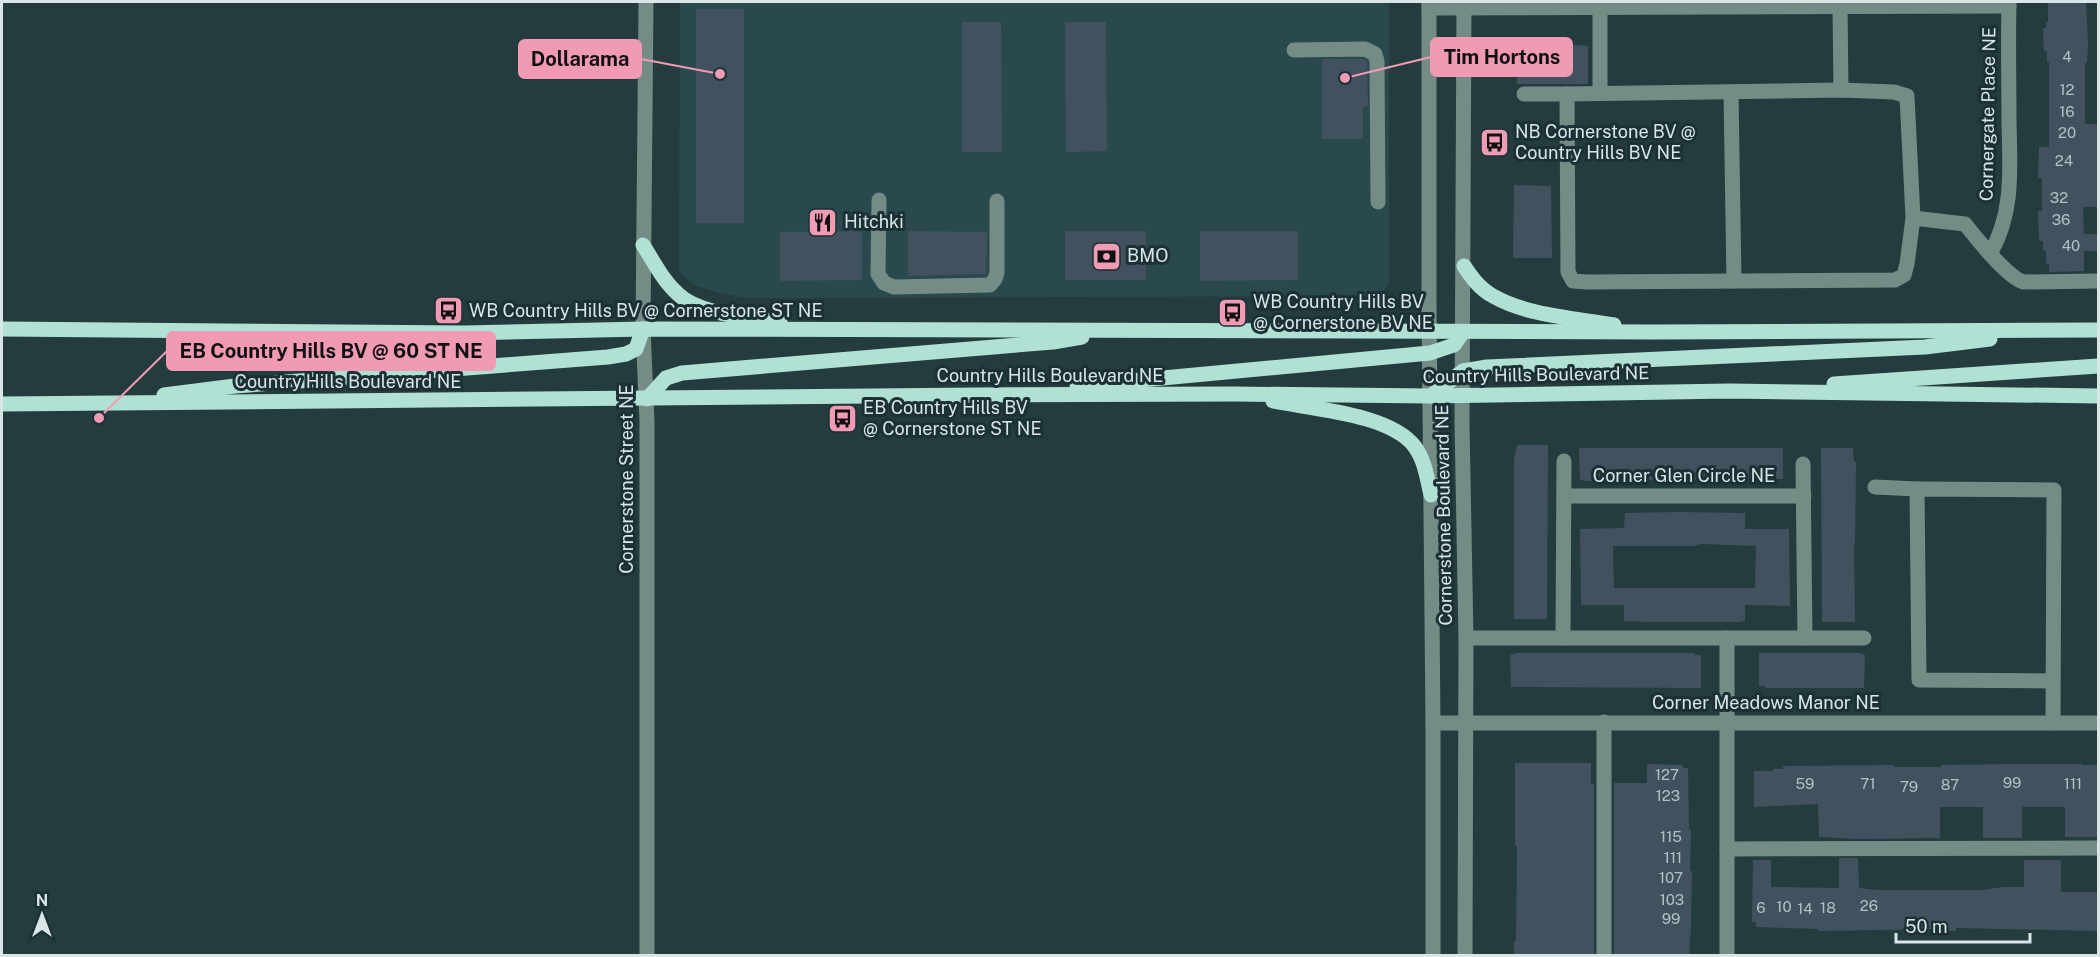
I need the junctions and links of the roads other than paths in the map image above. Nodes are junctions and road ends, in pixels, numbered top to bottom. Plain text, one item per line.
1 (646, 2) edge
2 (1600, 4) edge
3 (2009, 4) edge
4 (1429, 5) edge
5 (1464, 5) edge
6 (1840, 7) junction
7 (1294, 50) dead end
8 (1841, 90) junction
9 (1600, 93) junction
10 (1731, 93) junction
11 (1524, 94) dead end
12 (1568, 94) junction
13 (879, 200) dead end
14 (997, 201) dead end
15 (1378, 202) dead end
16 (1912, 218) junction
17 (643, 245) junction
18 (1990, 254) junction
19 (1464, 267) junction
20 (1734, 281) junction
21 (2098, 282) edge
22 (2, 329) edge
23 (643, 329) junction
24 (842, 330) junction
25 (1120, 330) junction
26 (2056, 330) junction
27 (2098, 330) edge
28 (1429, 332) junction
29 (1463, 332) junction
30 (1653, 332) junction
31 (1430, 353) junction
32 (2098, 366) edge
33 (1463, 371) junction
34 (1729, 391) junction
35 (1235, 394) junction
36 (979, 395) junction
37 (1462, 395) junction
38 (1431, 396) junction
39 (2096, 396) edge
40 (647, 399) junction
41 (2, 404) edge
42 (89, 404) junction
43 (1564, 461) dead end
44 (1803, 464) dead end
45 (1875, 487) dead end
46 (1917, 489) junction
47 (1431, 495) junction
48 (1564, 495) junction
49 (1804, 496) junction
50 (1466, 638) junction
51 (1563, 638) junction
52 (1727, 638) junction
53 (1804, 638) junction
54 (1864, 638) dead end
55 (2053, 681) junction
56 (1466, 722) junction
57 (1604, 722) junction
58 (1727, 722) junction
59 (1433, 723) junction
60 (2053, 723) junction
61 (2098, 723) edge
62 (2098, 848) edge
63 (1727, 849) junction
64 (647, 956) edge
65 (1433, 956) edge
66 (1465, 956) edge
67 (1604, 956) edge
68 (1727, 956) edge

1 - 17 street, Cornerstone Street NE
2 - 5 street
2 - 6 street
2 - 9 street
3 - 6 street
3 - 18 street, Cornergate Place NE
4 - 5 street
4 - 28 street, Cornerstone Boulevard NE
5 - 19 street, Cornerstone Boulevard NE
6 - 8 street
7 - 15 street
8 - 10 street
8 - 16 street
9 - 10 street
9 - 12 street
10 - 20 street
11 - 12 street
12 - 20 street
13 - 14 street
16 - 18 street
16 - 20 street
17 - 23 street, Cornerstone Street NE
17 - 24 main road
18 - 21 street
19 - 29 street, Cornerstone Boulevard NE
19 - 30 main road
22 - 23 main road
23 - 24 main road
23 - 40 street, Cornerstone Street NE
23 - 42 main road
24 - 25 main road
25 - 28 main road
25 - 40 main road
26 - 27 main road
26 - 30 main road
26 - 33 main road
28 - 29 main road
28 - 31 street, Cornerstone Boulevard NE
29 - 30 main road
29 - 31 main road
29 - 33 street, Cornerstone Boulevard NE
31 - 36 main road
31 - 38 street, Cornerstone Boulevard NE
32 - 34 main road
33 - 37 street, Cornerstone Boulevard NE
33 - 38 main road
34 - 37 main road, Country Hills Boulevard NE
34 - 39 main road, Country Hills Boulevard NE
35 - 36 main road, Country Hills Boulevard NE
35 - 38 main road, Country Hills Boulevard NE
35 - 47 main road
36 - 40 main road, Country Hills Boulevard NE
37 - 38 main road, Country Hills Boulevard NE
37 - 50 street, Cornerstone Boulevard NE
38 - 47 street, Cornerstone Boulevard NE
40 - 42 main road, Country Hills Boulevard NE
40 - 64 street, Cornerstone Street NE
41 - 42 main road, Country Hills Boulevard NE
43 - 48 street
44 - 49 street
45 - 46 street
46 - 55 street
46 - 55 street
47 - 59 street, Cornerstone Boulevard NE
48 - 49 street, Corner Glen Circle NE
48 - 51 street
49 - 53 street
50 - 51 street
50 - 56 street, Cornerstone Boulevard NE
51 - 52 street
52 - 53 street
52 - 58 street
53 - 54 street
55 - 60 street
56 - 57 street, Corner Meadows Manor NE
56 - 59 street, Corner Meadows Manor NE
56 - 66 street, Cornerstone Boulevard NE
57 - 58 street, Corner Meadows Manor NE
57 - 67 street
58 - 60 street, Corner Meadows Manor NE
58 - 63 street
59 - 65 street, Cornerstone Boulevard NE
60 - 61 street, Corner Meadows Manor NE
62 - 63 street
63 - 68 street

